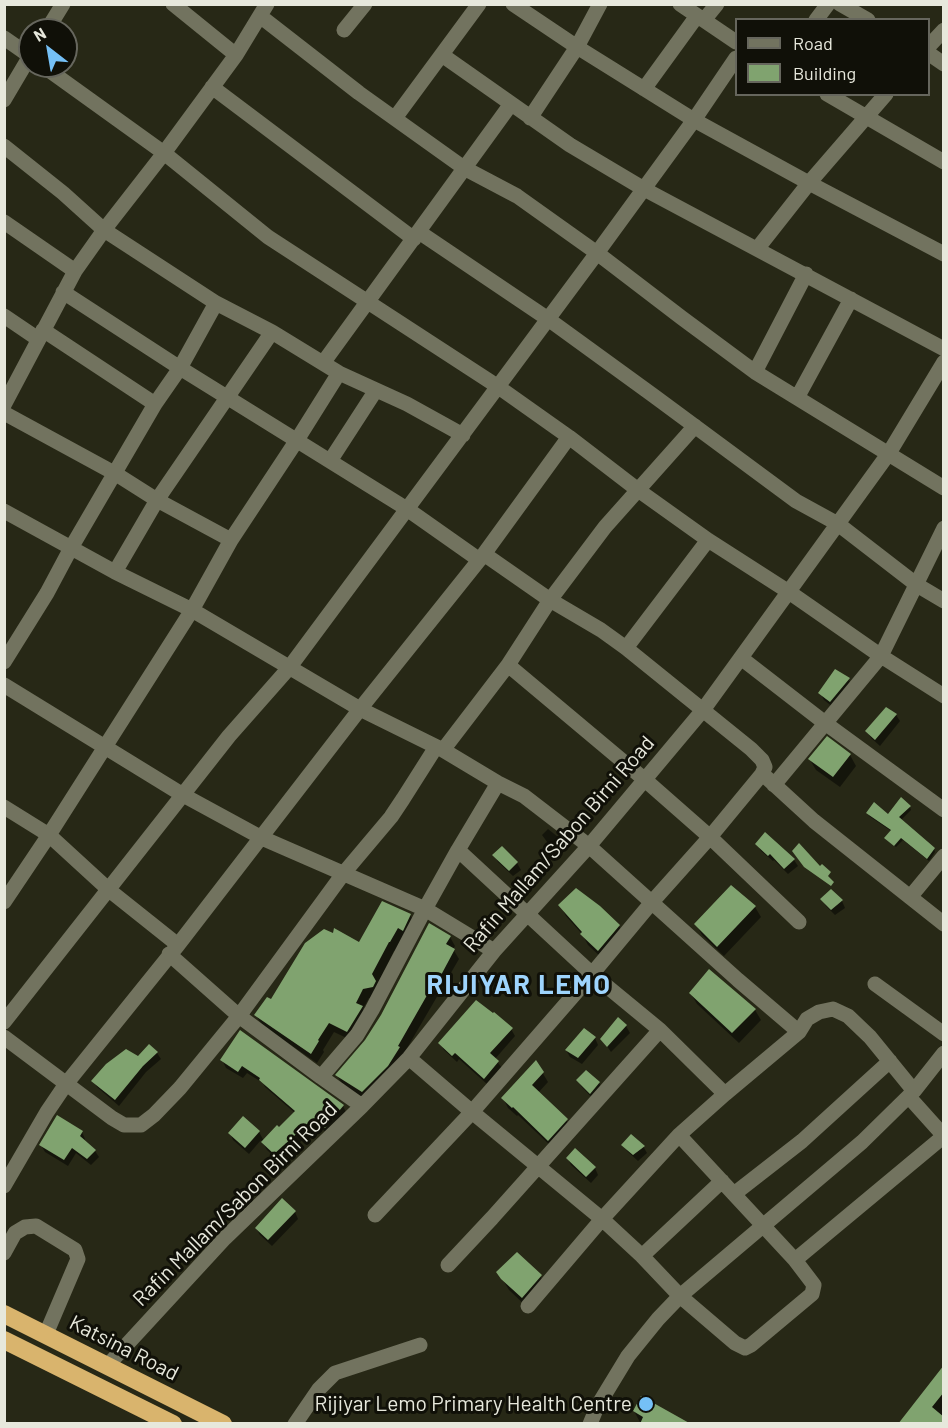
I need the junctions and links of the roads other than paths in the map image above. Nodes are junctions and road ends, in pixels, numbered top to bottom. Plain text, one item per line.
1 (63, 4) edge
2 (173, 4) edge
3 (365, 4) edge
4 (479, 4) edge
5 (513, 4) edge
6 (600, 4) edge
7 (680, 4) edge
8 (717, 4) edge
9 (828, 4) edge
10 (840, 4) edge
11 (263, 10) edge
12 (54, 18) edge
13 (700, 18) junction
14 (818, 18) edge
15 (864, 18) edge
16 (344, 30) dead end
17 (944, 30) edge
18 (4, 38) edge
19 (735, 41) edge
20 (930, 45) edge
21 (577, 47) junction
22 (18, 48) edge
23 (236, 54) junction
24 (930, 54) edge
25 (442, 55) junction
26 (735, 59) edge
27 (944, 64) edge
28 (18, 76) edge
29 (60, 78) edge
30 (212, 87) junction
31 (644, 89) junction
32 (830, 96) edge
33 (884, 96) edge
34 (4, 100) edge
35 (511, 104) junction
36 (865, 117) junction
37 (395, 118) junction
38 (530, 118) junction
39 (694, 120) junction
40 (4, 146) edge
41 (164, 153) junction
42 (944, 162) edge
43 (464, 168) junction
44 (809, 183) junction
45 (644, 189) junction
46 (4, 222) edge
47 (104, 230) junction
48 (416, 236) junction
49 (757, 249) junction
50 (597, 254) junction
51 (944, 254) edge
52 (75, 271) junction
53 (806, 274) junction
54 (63, 292) junction
55 (851, 299) junction
56 (368, 302) junction
57 (216, 303) junction
58 (4, 316) edge
59 (548, 319) junction
60 (272, 332) junction
61 (41, 335) junction
62 (944, 349) edge
63 (944, 362) edge
64 (323, 363) junction
65 (180, 368) junction
66 (755, 372) junction
67 (339, 373) junction
68 (497, 386) junction
69 (376, 390) junction
70 (228, 397) junction
71 (797, 398) junction
72 (155, 404) junction
73 (4, 405) edge
74 (4, 413) edge
75 (695, 426) junction
76 (463, 435) junction
77 (569, 437) junction
78 (297, 440) junction
79 (889, 453) junction
80 (330, 461) junction
81 (116, 474) junction
82 (944, 488) edge
83 (638, 490) junction
84 (156, 500) junction
85 (407, 509) junction
86 (4, 512) edge
87 (838, 524) junction
88 (944, 528) edge
89 (231, 540) junction
90 (708, 540) junction
91 (939, 546) edge
92 (71, 548) junction
93 (481, 556) junction
94 (115, 572) junction
95 (917, 585) junction
96 (789, 592) junction
97 (550, 600) junction
98 (944, 601) edge
99 (192, 610) junction
100 (626, 648) junction
101 (881, 656) junction
102 (741, 658) junction
103 (4, 662) edge
104 (508, 665) junction
105 (289, 668) junction
106 (4, 685) edge
107 (944, 696) edge
108 (360, 709) junction
109 (703, 710) junction
110 (825, 723) junction
111 (105, 746) junction
112 (440, 748) junction
113 (644, 778) junction
114 (768, 779) junction
115 (498, 783) junction
116 (183, 795) junction
117 (4, 807) edge
118 (944, 810) edge
119 (49, 836) junction
120 (710, 837) junction
121 (262, 838) junction
122 (589, 846) junction
123 (458, 850) junction
124 (944, 856) edge
125 (343, 874) junction
126 (109, 890) junction
127 (910, 896) junction
128 (652, 902) junction
129 (4, 903) edge
130 (425, 909) junction
131 (527, 914) junction
132 (799, 922) dead end
133 (944, 924) edge
134 (174, 949) junction
135 (494, 951) junction
136 (592, 974) junction
137 (875, 984) dead end
138 (239, 1016) junction
139 (4, 1022) edge
140 (660, 1030) junction
141 (799, 1032) junction
142 (944, 1034) edge
143 (4, 1036) edge
144 (944, 1053) edge
145 (409, 1058) junction
146 (890, 1061) junction
147 (321, 1077) junction
148 (66, 1084) junction
149 (725, 1094) junction
150 (911, 1094) junction
151 (362, 1106) junction
152 (472, 1112) junction
153 (679, 1135) junction
154 (944, 1136) edge
155 (538, 1166) junction
156 (722, 1181) junction
157 (4, 1186) edge
158 (734, 1194) junction
159 (375, 1215) dead end
160 (602, 1219) junction
161 (764, 1226) junction
162 (4, 1253) edge
163 (642, 1256) junction
164 (795, 1260) junction
165 (448, 1265) dead end
166 (680, 1296) junction
167 (528, 1306) dead end
168 (4, 1314) edge
169 (46, 1334) junction
170 (4, 1340) edge
171 (420, 1345) dead end
172 (108, 1365) junction
173 (173, 1424) edge
174 (223, 1424) edge
175 (295, 1424) edge
176 (590, 1424) edge

1 - 12 street
2 - 23 street
3 - 16 street
4 - 25 street
5 - 21 street
6 - 21 street
7 - 13 street
8 - 13 street
9 - 14 street
10 - 15 street
11 - 23 street
11 - 37 street
13 - 19 street
13 - 31 street
17 - 20 street
18 - 22 street
21 - 31 street
21 - 38 street
23 - 30 street
24 - 27 street
25 - 35 street
25 - 37 street
26 - 39 street
28 - 34 street
29 - 41 street
30 - 41 street
30 - 48 street
31 - 39 street
32 - 36 street
33 - 36 street
35 - 38 street
35 - 43 street
36 - 42 street
36 - 44 street
37 - 43 street
38 - 45 street
39 - 44 street
39 - 45 street
40 - 47 street
41 - 47 street
41 - 56 street
43 - 48 street
43 - 50 street
44 - 49 street
44 - 51 street
45 - 49 street
45 - 50 street
46 - 52 street
47 - 52 street
47 - 57 street
48 - 56 street
48 - 59 street
49 - 53 street
50 - 59 street
50 - 66 street
52 - 54 street
53 - 55 street
53 - 66 street
54 - 61 street
54 - 65 street
55 - 62 street
55 - 71 street
56 - 64 street
56 - 68 street
57 - 60 street
57 - 65 street
58 - 61 street
59 - 68 street
59 - 75 street
60 - 64 street
60 - 70 street
61 - 72 street
61 - 73 street
63 - 79 street, Rafin Mallam/Sabon Birni Road
64 - 67 street
65 - 70 street
65 - 72 street
66 - 71 street
67 - 69 street
67 - 78 street
68 - 76 street
68 - 77 street
69 - 76 street
69 - 80 street
70 - 78 street
70 - 84 street
71 - 79 street
72 - 81 street
74 - 81 street
75 - 83 street
75 - 87 street
76 - 85 street
77 - 83 street
77 - 93 street
78 - 80 street
78 - 89 street
79 - 82 street
79 - 87 street, Rafin Mallam/Sabon Birni Road
80 - 85 street
81 - 84 street
81 - 92 street
83 - 90 street
83 - 97 street
84 - 89 street
84 - 94 street
85 - 93 street
85 - 105 street
86 - 92 street
87 - 95 street
87 - 96 street, Rafin Mallam/Sabon Birni Road
88 - 91 street
89 - 99 street
90 - 96 street
90 - 100 street
91 - 95 street
92 - 94 street
92 - 103 street
93 - 97 street
93 - 108 street
94 - 99 street
95 - 98 street
95 - 101 street
96 - 101 street
96 - 102 street, Rafin Mallam/Sabon Birni Road
97 - 100 street
97 - 104 street
99 - 105 street
99 - 111 street
100 - 109 street
101 - 107 street
101 - 110 street
102 - 109 street, Rafin Mallam/Sabon Birni Road
102 - 110 street
104 - 112 street
104 - 113 street
105 - 108 street
105 - 116 street
106 - 111 street
108 - 112 street
108 - 121 street
109 - 113 street, Rafin Mallam/Sabon Birni Road
109 - 114 street
110 - 114 street
110 - 118 street
111 - 116 street
111 - 119 street
112 - 115 street
112 - 125 street
113 - 120 street
113 - 122 street, Rafin Mallam/Sabon Birni Road
114 - 120 street
114 - 127 street
115 - 122 street
115 - 123 street
116 - 121 street
116 - 126 street
117 - 119 street
119 - 126 street
119 - 129 street
120 - 128 street
120 - 132 street
121 - 125 street
121 - 134 street
122 - 128 street
122 - 131 street, Rafin Mallam/Sabon Birni Road
123 - 130 street
123 - 131 street
124 - 127 street
125 - 130 street
125 - 138 street
126 - 134 street
126 - 139 street
127 - 133 street
128 - 136 street
128 - 141 street
130 - 135 street
130 - 147 street
131 - 135 street, Rafin Mallam/Sabon Birni Road
131 - 136 street
134 - 138 street
134 - 148 street
135 - 145 street, Rafin Mallam/Sabon Birni Road
136 - 140 street
136 - 152 street
137 - 142 street
138 - 147 street
138 - 148 street
140 - 149 street
140 - 155 street
141 - 146 street
141 - 149 street
143 - 148 street
144 - 150 street
145 - 151 street, Rafin Mallam/Sabon Birni Road
145 - 152 street
146 - 150 street
146 - 158 street
147 - 151 street
148 - 157 street
149 - 153 street
150 - 154 street
150 - 161 street
151 - 172 street, Rafin Mallam/Sabon Birni Road
152 - 155 street
152 - 159 street
153 - 156 street
153 - 160 street
154 - 164 street
155 - 160 street
155 - 165 street
156 - 158 street
156 - 163 street
158 - 161 street
160 - 163 street
160 - 167 street
161 - 164 street
161 - 166 street
162 - 169 street
163 - 166 street
164 - 166 street
166 - 176 street
168 - 169 highway, Katsina Road
169 - 172 highway, Katsina Road
170 - 173 highway
171 - 175 street
172 - 174 highway, Katsina Road

